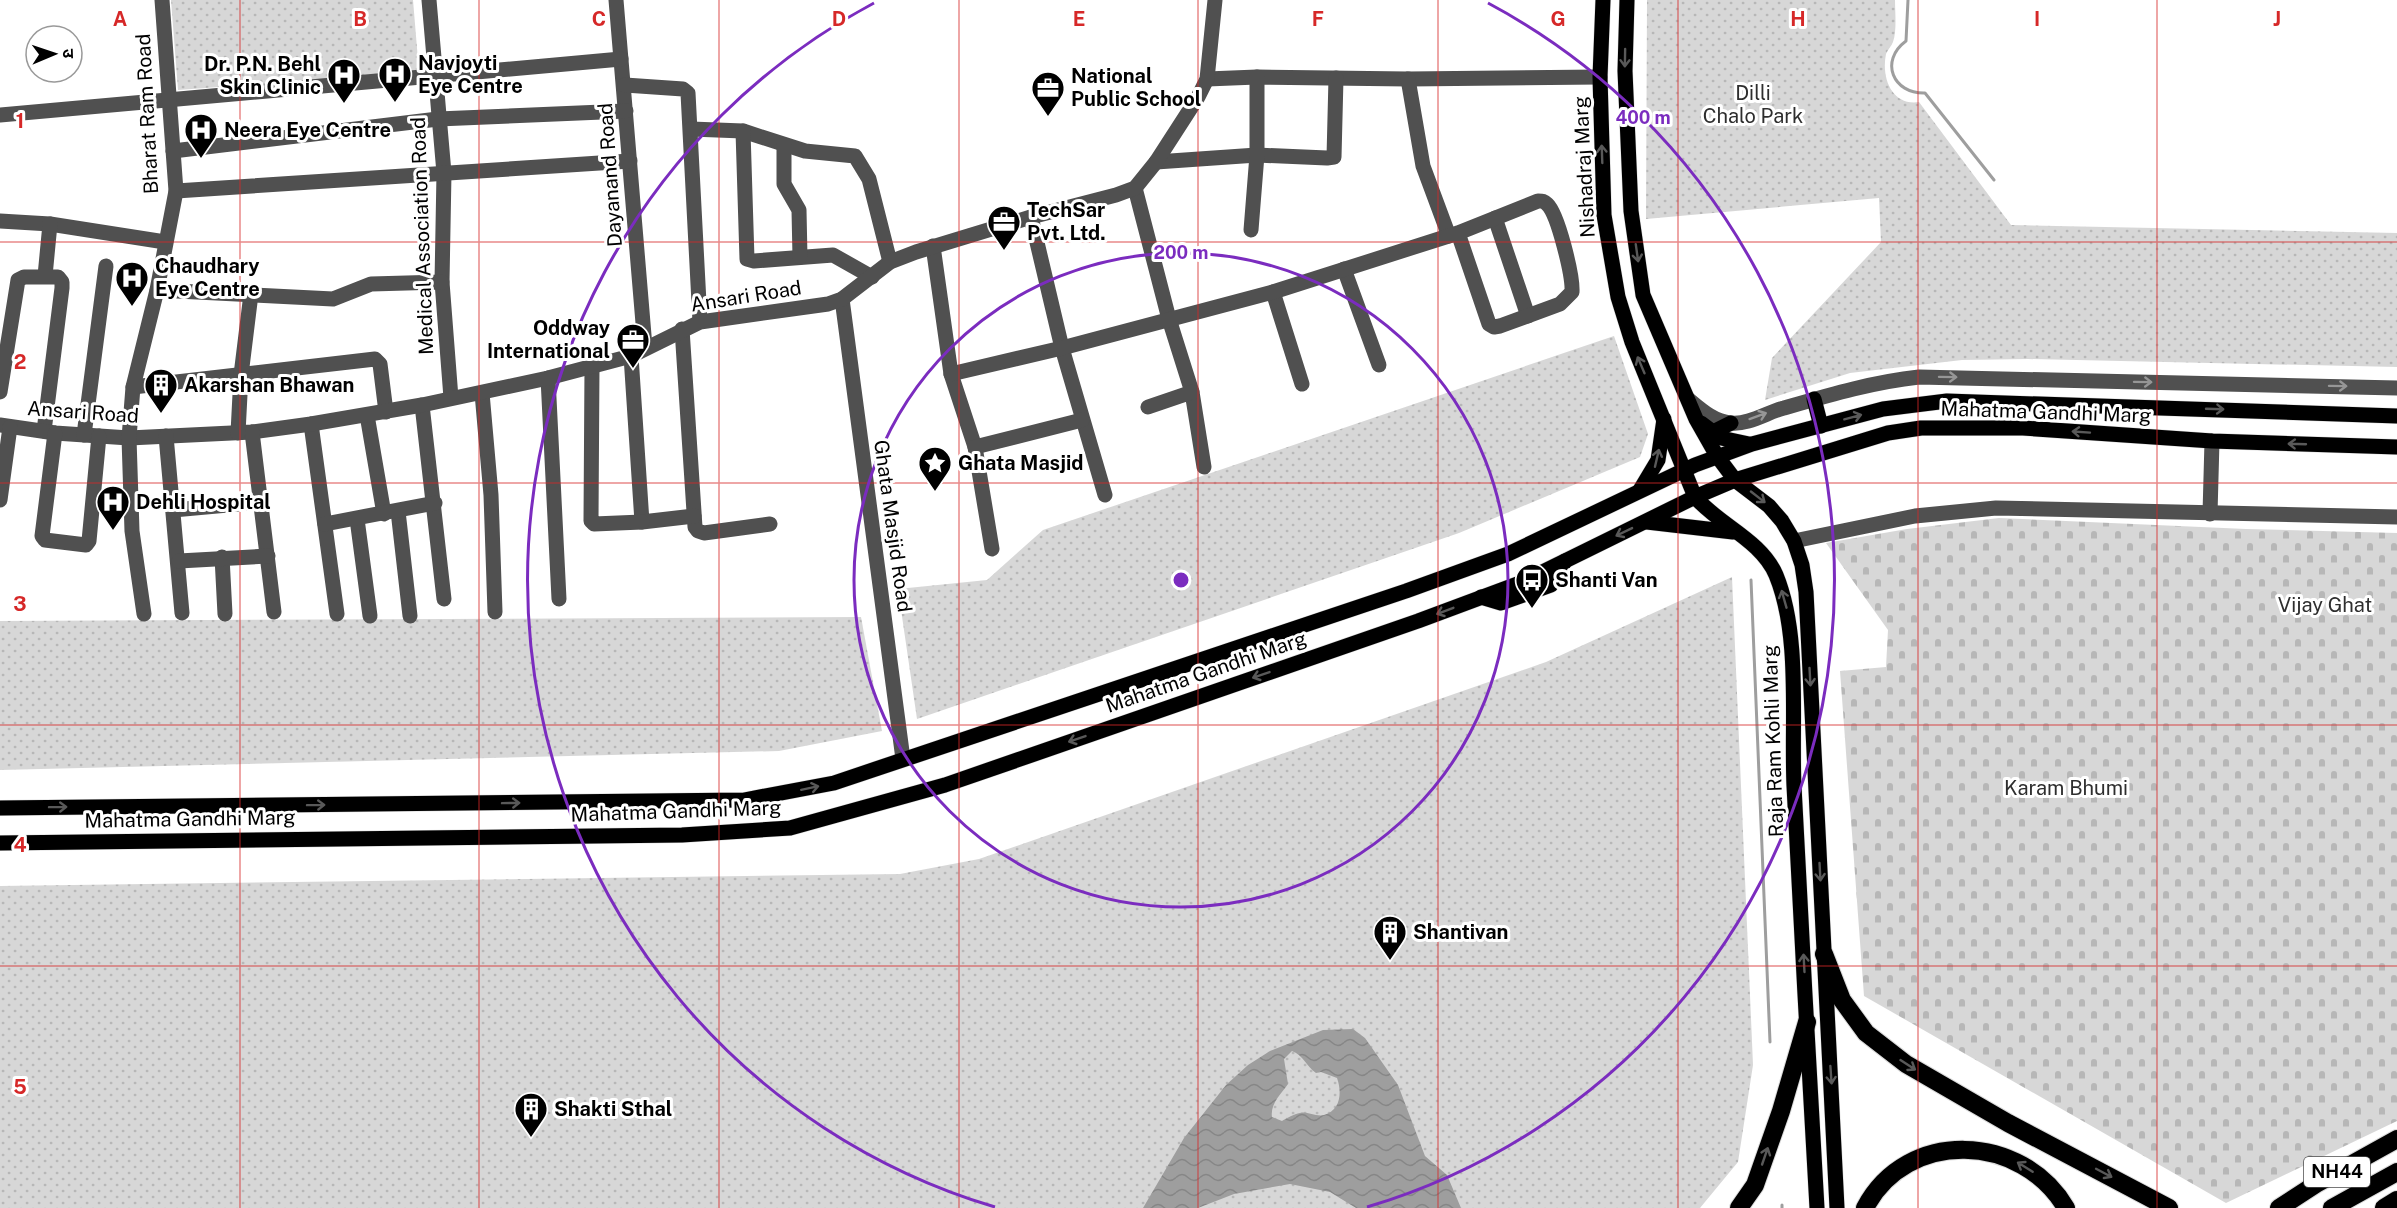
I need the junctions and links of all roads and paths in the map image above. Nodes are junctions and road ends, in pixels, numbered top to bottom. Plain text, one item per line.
1 (162, 0) edge
2 (429, 0) edge
3 (616, 0) edge
4 (1215, 0) edge
5 (1603, 0) edge
6 (1627, 0) edge
7 (621, 59) junction
8 (437, 76) junction
9 (1257, 76) junction
10 (1600, 77) junction
11 (1336, 78) junction
12 (1207, 79) junction
13 (1408, 79) junction
14 (625, 85) junction
15 (170, 100) junction
16 (626, 111) junction
17 (0, 115) edge
18 (438, 118) junction
19 (691, 129) junction
20 (743, 131) junction
21 (784, 145) junction
22 (173, 151) junction
23 (1257, 155) junction
24 (630, 161) junction
25 (1156, 162) junction
26 (444, 173) junction
27 (1135, 188) junction
28 (176, 191) junction
29 (1030, 217) junction
30 (1495, 218) junction
31 (0, 221) edge
32 (50, 224) junction
33 (1251, 230) dead end
34 (1454, 235) junction
35 (165, 242) junction
36 (933, 246) junction
37 (800, 257) junction
38 (890, 262) junction
39 (106, 266) dead end
40 (1344, 269) junction
41 (45, 276) junction
42 (872, 277) junction
43 (442, 282) junction
44 (157, 290) junction
45 (1273, 292) junction
46 (251, 294) junction
47 (842, 299) junction
48 (1528, 316) junction
49 (1169, 319) junction
50 (700, 322) junction
51 (682, 328) junction
52 (645, 347) junction
53 (1062, 348) junction
54 (631, 356) junction
55 (592, 366) junction
56 (1379, 366) dead end
57 (951, 374) junction
58 (241, 375) junction
59 (548, 378) junction
60 (1302, 384) dead end
61 (133, 387) junction
62 (2397, 388) edge
63 (0, 392) edge
64 (1192, 392) junction
65 (482, 393) junction
66 (451, 398) junction
67 (1688, 399) junction
68 (1814, 399) junction
69 (422, 405) junction
70 (1148, 407) dead end
71 (386, 412) junction
72 (367, 415) junction
73 (2397, 416) edge
74 (1664, 419) junction
75 (1696, 419) junction
76 (1082, 420) junction
77 (1731, 423) junction
78 (311, 424) junction
79 (5, 426) edge
80 (1821, 426) junction
81 (50, 432) junction
82 (245, 432) junction
83 (1711, 433) junction
84 (92, 435) junction
85 (166, 436) junction
86 (129, 438) junction
87 (2212, 441) junction
88 (1752, 444) junction
89 (975, 447) junction
90 (2397, 447) edge
91 (1717, 456) junction
92 (1204, 467) dead end
93 (1684, 470) junction
94 (1735, 480) junction
95 (1638, 492) junction
96 (1105, 495) dead end
97 (1695, 497) junction
98 (0, 500) edge
99 (262, 502) junction
100 (435, 503) junction
101 (173, 510) junction
102 (391, 513) junction
103 (2210, 514) junction
104 (694, 516) junction
105 (2397, 517) edge
106 (357, 519) junction
107 (642, 522) junction
108 (1646, 522) junction
109 (325, 524) junction
110 (770, 524) dead end
111 (1736, 533) junction
112 (1794, 541) junction
113 (992, 549) dead end
114 (268, 556) junction
115 (222, 557) junction
116 (179, 561) junction
117 (444, 599) dead end
118 (559, 599) dead end
119 (274, 612) dead end
120 (495, 612) dead end
121 (182, 613) dead end
122 (144, 614) dead end
123 (225, 614) dead end
124 (337, 614) dead end
125 (370, 615) dead end
126 (410, 616) dead end
127 (903, 759) junction
128 (0, 808) edge
129 (0, 843) edge
130 (1824, 954) junction
131 (1807, 1022) junction
132 (2397, 1139) edge
133 (2397, 1172) edge
134 (2397, 1200) edge
135 (1739, 1208) edge
136 (1817, 1208) edge
137 (1837, 1208) edge
138 (1865, 1208) edge
139 (2066, 1208) edge
140 (2169, 1208) edge
141 (2279, 1208) edge
142 (2332, 1208) edge
143 (2384, 1208) edge

1 - 15 street, Bharat Ram Road
2 - 8 street, Medical Association Road
3 - 7 street, Dayanand Road
4 - 12 street
5 - 10 main road, Nishadraj Marg
6 -> 67 main road
7 - 8 street
7 - 14 street, Dayanand Road
8 - 15 street
8 - 18 street, Medical Association Road
9 - 11 street
9 - 12 street
9 - 23 street
10 - 13 street
74 -> 10 main road, Nishadraj Marg
11 - 13 street
11 - 23 street
12 - 25 street
13 - 34 street
14 - 16 street, Dayanand Road
14 - 19 street
15 - 17 street
15 - 22 street, Bharat Ram Road
16 - 18 street
16 - 24 street, Dayanand Road
18 - 22 street
18 - 26 street, Medical Association Road
19 - 20 street
19 - 50 street
20 - 21 street
20 - 37 street
21 - 37 street
21 - 38 street
22 - 28 street, Bharat Ram Road
23 - 25 street
23 - 33 street
24 - 26 street
24 - 52 street, Dayanand Road
25 - 27 street
26 - 28 street
26 - 43 street, Medical Association Road
27 - 29 street, Ansari Road
27 - 49 street
28 - 35 street, Bharat Ram Road
29 - 36 street, Ansari Road
29 - 53 street
30 - 34 street
30 - 48 street
30 - 48 street
31 - 32 street
32 - 35 street
32 - 41 street
34 - 40 street
34 - 48 street
35 - 44 street, Bharat Ram Road
36 - 38 street, Ansari Road
36 - 57 street
37 - 42 street
38 - 42 street, Ansari Road
39 - 84 street
40 - 45 street
40 - 56 street
41 - 63 street
41 - 81 street
42 - 47 street, Ansari Road
43 - 46 street
43 - 66 street, Medical Association Road
44 - 46 street
44 - 61 street, Bharat Ram Road
45 - 49 street
45 - 60 street
46 - 58 street
47 - 50 street, Ansari Road
47 - 127 street, Ghata Masjid Road
49 - 53 street
49 - 64 street
50 - 51 street, Ansari Road
51 - 52 street, Ansari Road
51 - 104 street
52 - 54 street, Ansari Road
53 - 57 street
53 - 76 street
54 - 55 street, Ansari Road
54 - 107 street
55 - 59 street, Ansari Road
55 - 107 street
57 - 89 street
58 - 61 street
58 - 71 street
58 - 82 street
59 - 65 street, Ansari Road
59 - 118 street
61 - 86 street, Bharat Ram Road
68 -> 62 street
64 - 70 street
64 - 92 street
65 - 66 street, Ansari Road
65 - 120 street
66 - 69 street, Ansari Road
67 - 75 main road
67 - 77 street
77 -> 68 street
68 - 80 main road
69 - 71 street, Ansari Road
69 - 100 street
71 - 72 street, Ansari Road
72 - 78 street, Ansari Road
72 - 102 street
80 -> 73 main road, Mahatma Gandhi Marg
74 - 93 main road, Nishadraj Marg
95 -> 74 main road
75 - 83 main road
75 - 91 main road
76 - 89 street
76 - 96 street
77 - 83 main road
78 - 82 street, Ansari Road
78 - 109 street
79 - 81 street, Ansari Road
79 - 98 street
80 - 88 main road, Mahatma Gandhi Marg
81 - 84 street, Ansari Road
81 - 84 street
82 - 85 street, Ansari Road
82 - 99 street
83 - 88 main road
84 - 86 street, Ansari Road
85 - 86 street, Ansari Road
85 - 101 street
86 - 122 street, Bharat Ram Road
90 -> 87 main road, Mahatma Gandhi Marg
87 -> 94 main road, Mahatma Gandhi Marg
87 - 103 street
88 - 91 main road, Mahatma Gandhi Marg
89 - 113 street
91 - 93 main road, Mahatma Gandhi Marg
91 - 94 main road, Raja Ram Kohli Marg
93 - 95 main road, Mahatma Gandhi Marg
93 - 97 main road, Nishadraj Marg
94 - 97 main road, Mahatma Gandhi Marg
94 -> 112 main road, Raja Ram Kohli Marg
95 - 127 main road, Mahatma Gandhi Marg
97 - 108 main road, Mahatma Gandhi Marg
97 - 111 main road, Raja Ram Kohli Marg
99 - 101 street
99 - 114 street
100 - 102 street
100 - 117 street
101 - 116 street
102 - 106 street
102 - 126 street
103 - 105 street
103 - 112 street
104 - 107 street
104 - 110 street
106 - 109 street
106 - 125 street
108 - 111 main road
108 -> 129 main road, Mahatma Gandhi Marg
109 - 124 street
131 -> 111 main road, Raja Ram Kohli Marg
112 -> 130 main road, Raja Ram Kohli Marg
114 - 115 street
114 - 119 street
115 - 116 street
115 - 123 street
116 - 121 street
128 -> 127 main road, Mahatma Gandhi Marg
130 -> 137 main road, Raja Ram Kohli Marg
130 -> 140 highway
135 -> 131 highway
131 - 136 main road, Raja Ram Kohli Marg
132 - 141 highway, NH44
133 - 142 highway, NH44
134 - 143 highway
139 -> 138 highway

